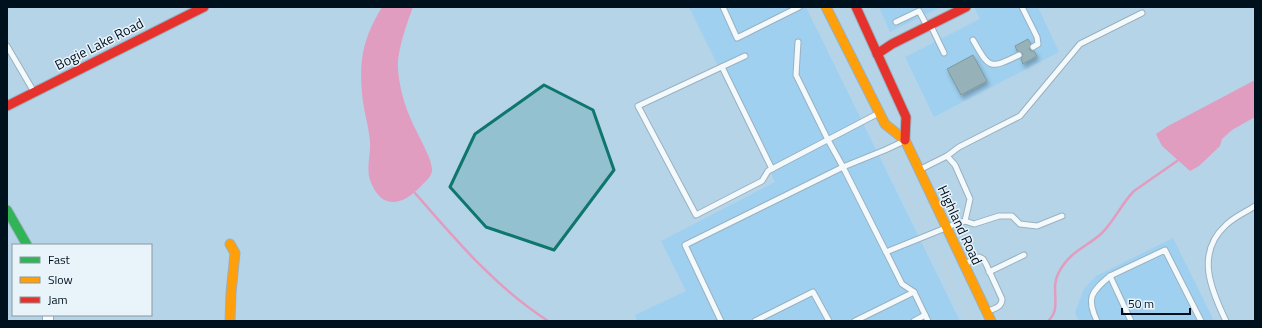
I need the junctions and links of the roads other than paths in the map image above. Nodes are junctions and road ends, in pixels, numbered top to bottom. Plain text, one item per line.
1 (204, 7) edge
2 (723, 7) edge
3 (799, 7) edge
4 (826, 7) edge
5 (856, 7) edge
6 (966, 7) edge
7 (1022, 7) edge
8 (788, 9) edge
9 (1142, 14) dead end
10 (896, 22) dead end
11 (929, 26) junction
12 (973, 40) dead end
13 (798, 42) dead end
14 (7, 46) edge
15 (1033, 47) dead end
16 (944, 53) dead end
17 (877, 54) junction
18 (1019, 55) dead end
19 (745, 56) dead end
20 (853, 61) junction
21 (722, 67) junction
22 (34, 93) junction
23 (7, 106) edge
24 (879, 113) junction
25 (828, 140) junction
26 (905, 140) junction
27 (947, 156) junction
28 (843, 167) junction
29 (772, 169) junction
30 (919, 170) junction
31 (1255, 206) edge
32 (7, 210) edge
33 (1062, 216) dead end
34 (964, 221) junction
35 (946, 228) junction
36 (26, 244) edge
37 (230, 244) dead end
38 (886, 252) junction
39 (1024, 255) dead end
40 (964, 264) junction
41 (989, 272) junction
42 (1110, 276) junction
43 (914, 292) junction
44 (987, 312) junction
45 (925, 315) junction
46 (230, 321) edge
47 (721, 321) edge
48 (755, 321) edge
49 (829, 321) edge
50 (855, 321) edge
51 (914, 321) edge
52 (928, 321) edge
53 (991, 321) edge
54 (1097, 321) edge
55 (1131, 321) edge
56 (1201, 321) edge
57 (1226, 321) edge

1 - 22 main road, Bogie Lake Road
2 - 8 lane
3 - 8 lane
4 - 20 main road, Highland Road
5 - 17 main road, Highland Road
6 - 11 main road
7 - 15 lane
9 - 27 lane
10 - 11 lane
11 - 16 lane
11 - 17 main road
12 - 18 lane
13 - 25 lane
14 - 22 lane
17 - 20 main road
17 - 26 main road, Highland Road
19 - 21 lane
20 - 24 main road, Highland Road
21 - 29 lane
21 - 29 lane
22 - 23 main road, Bogie Lake Road
24 - 25 lane
24 - 26 main road, Highland Road
25 - 28 lane
25 - 29 lane
26 - 28 lane
26 - 30 main road, Highland Road
27 - 30 lane
27 - 34 lane
28 - 38 lane
28 - 47 lane
30 - 35 main road, Highland Road
31 - 57 lane
32 - 36 main road
33 - 34 lane
34 - 35 lane
35 - 38 lane
35 - 40 main road, Highland Road
37 - 46 main road
38 - 43 lane
39 - 41 lane
40 - 41 lane
40 - 44 main road, Highland Road
41 - 44 lane
42 - 54 lane
42 - 55 lane
42 - 56 lane
43 - 45 lane
43 - 50 lane
44 - 53 main road, Highland Road
45 - 51 lane
45 - 52 lane
48 - 49 lane

